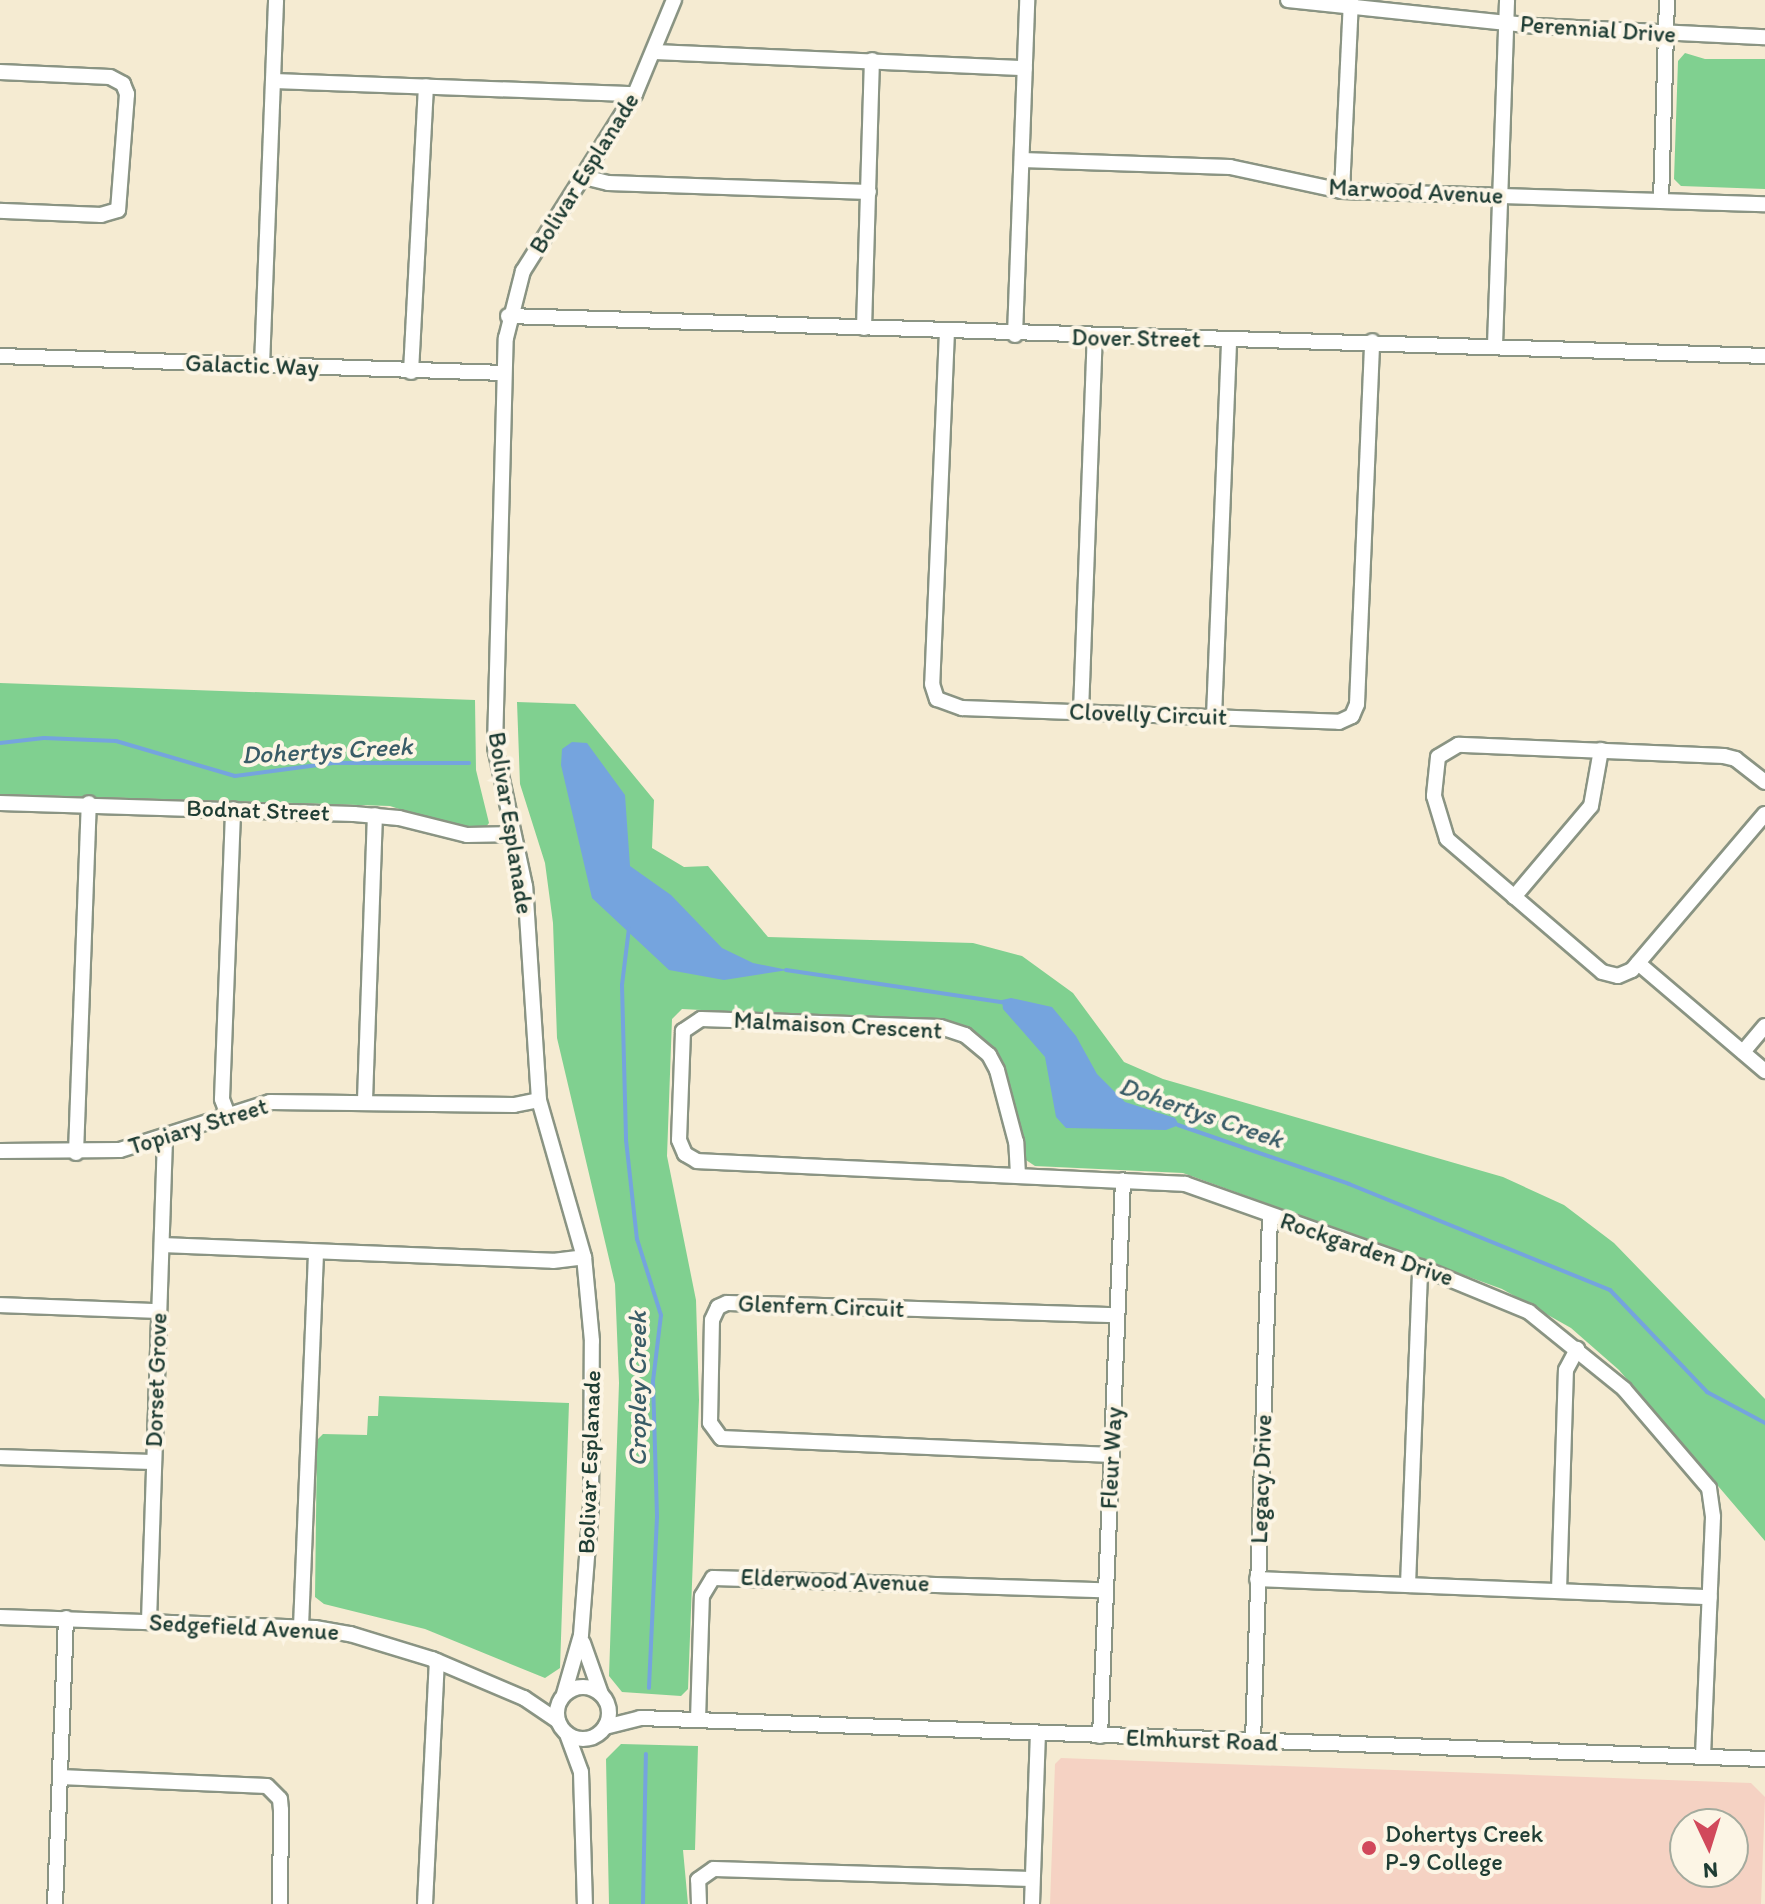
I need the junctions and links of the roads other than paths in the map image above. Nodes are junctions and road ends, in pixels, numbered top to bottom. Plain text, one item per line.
1 (276, 0) edge
2 (674, 0) edge
3 (1027, 0) edge
4 (1288, 0) edge
5 (1507, 0) edge
6 (1667, 0) edge
7 (1351, 2) edge
8 (1507, 23) junction
9 (1666, 34) junction
10 (1765, 37) edge
11 (656, 52) junction
12 (872, 60) junction
13 (1025, 68) junction
14 (0, 72) edge
15 (274, 81) junction
16 (426, 86) junction
17 (635, 94) junction
18 (1022, 160) junction
19 (584, 177) junction
20 (1342, 191) junction
21 (869, 192) junction
22 (1500, 196) junction
23 (1661, 201) junction
24 (1765, 204) edge
25 (0, 211) edge
26 (508, 316) junction
27 (864, 328) junction
28 (947, 331) junction
29 (1015, 335) junction
30 (1095, 337) junction
31 (1229, 339) junction
32 (1372, 341) junction
33 (1495, 345) junction
34 (0, 356) edge
35 (1765, 356) edge
36 (262, 366) junction
37 (411, 372) junction
38 (504, 373) junction
39 (1081, 712) junction
40 (1214, 717) junction
41 (1601, 750) junction
42 (1765, 782) edge
43 (0, 803) edge
44 (89, 803) junction
45 (233, 809) junction
46 (1765, 814) edge
47 (375, 815) junction
48 (513, 834) junction
49 (1514, 897) junction
50 (1638, 963) junction
51 (1765, 1026) edge
52 (1743, 1052) junction
53 (1765, 1071) edge
54 (365, 1100) junction
55 (539, 1100) junction
56 (228, 1115) junction
57 (165, 1138) junction
58 (0, 1151) edge
59 (76, 1153) junction
60 (685, 1154) joint
61 (1018, 1175) junction
62 (1123, 1180) junction
63 (1270, 1215) junction
64 (162, 1245) junction
65 (316, 1253) junction
66 (584, 1257) junction
67 (1420, 1267) junction
68 (0, 1305) edge
69 (159, 1311) junction
70 (1117, 1315) junction
71 (1577, 1349) junction
72 (1112, 1455) junction
73 (0, 1457) edge
74 (153, 1462) junction
75 (1257, 1579) junction
76 (1408, 1585) junction
77 (1103, 1590) junction
78 (1559, 1591) junction
79 (1710, 1597) junction
80 (0, 1617) edge
81 (66, 1618) junction
82 (149, 1621) junction
83 (301, 1627) junction
84 (581, 1635) junction
85 (437, 1661) junction
86 (563, 1695) junction
87 (524, 1698) junction
88 (603, 1698) junction
89 (640, 1718) junction
90 (698, 1720) junction
91 (558, 1721) junction
92 (601, 1731) junction
93 (1038, 1733) junction
94 (567, 1734) junction
95 (1100, 1736) junction
96 (1253, 1742) junction
97 (1703, 1756) junction
98 (1765, 1759) edge
99 (581, 1772) junction
100 (60, 1777) junction
101 (1032, 1879) junction
102 (55, 1904) edge
103 (280, 1904) edge
104 (425, 1904) edge
105 (585, 1904) edge
106 (699, 1904) edge
107 (1032, 1904) edge

1 - 15 street
2 - 11 street, Bolivar Esplanade
3 - 13 street
4 - 7 street, Perennial Drive
5 - 8 street
6 - 9 street
7 - 8 street, Perennial Drive
7 - 20 street
8 - 9 street, Perennial Drive
8 - 22 street
9 - 10 street, Perennial Drive
9 - 23 street
11 - 12 street
11 - 17 street, Bolivar Esplanade
12 - 13 street
12 - 21 street
13 - 18 street
14 - 25 street
15 - 16 street
15 - 36 street
16 - 17 street
16 - 37 street
17 - 19 street, Bolivar Esplanade
18 - 20 street, Marwood Avenue
18 - 29 street
19 - 21 street
19 - 26 street, Bolivar Esplanade
20 - 22 street, Marwood Avenue
21 - 27 street
22 - 23 street, Marwood Avenue
22 - 33 street
23 - 24 street, Marwood Avenue
26 - 27 street, Dover Street
26 - 38 street, Bolivar Esplanade
27 - 28 street, Dover Street
28 - 29 street, Dover Street
28 - 39 street, Clovelly Circuit
29 - 30 street, Dover Street
30 - 31 street, Dover Street
30 - 39 street
31 - 32 street, Dover Street
31 - 40 street
32 - 33 street, Dover Street
32 - 40 street, Clovelly Circuit
33 - 35 street, Dover Street
34 - 36 street, Galactic Way
36 - 37 street, Galactic Way
37 - 38 street, Galactic Way
38 - 48 street, Bolivar Esplanade
39 - 40 street, Clovelly Circuit
41 - 42 street
41 - 49 street
41 - 49 street
43 - 44 street, Bodnat Street
44 - 45 street, Bodnat Street
44 - 59 street
45 - 47 street, Bodnat Street
45 - 56 street
46 - 50 street
47 - 48 street, Bodnat Street
47 - 54 street
48 - 55 street, Bolivar Esplanade
49 - 50 street
50 - 52 street
51 - 52 street
52 - 53 street
54 - 55 street, Topiary Street
54 - 56 street, Topiary Street
55 - 66 street, Bolivar Esplanade
56 - 57 street, Topiary Street
57 - 59 street, Topiary Street
57 - 64 street, Dorset Grove
58 - 59 street, Topiary Street
60 - 61 street, Rockgarden Drive
60 - 61 street, Malmaison Crescent
61 - 62 street, Rockgarden Drive
62 - 63 street, Rockgarden Drive
62 - 70 street, Fleur Way
63 - 67 street, Rockgarden Drive
63 - 75 street, Legacy Drive
64 - 65 street
64 - 69 street, Dorset Grove
65 - 66 street
65 - 83 street
66 - 84 street, Bolivar Esplanade
67 - 71 street, Rockgarden Drive
67 - 76 street
68 - 69 street
69 - 74 street, Dorset Grove
70 - 72 street, Fleur Way
70 - 72 street, Glenfern Circuit
71 - 78 street
71 - 79 street, Rockgarden Drive
72 - 77 street, Fleur Way
73 - 74 street
74 - 82 street, Dorset Grove
75 - 76 street
75 - 96 street, Legacy Drive
76 - 78 street
77 - 90 street, Elderwood Avenue
77 - 95 street, Fleur Way
78 - 79 street
79 - 97 street, Rockgarden Drive
80 - 81 street, Sedgefield Avenue
81 - 82 street, Sedgefield Avenue
81 - 100 street
82 - 83 street, Sedgefield Avenue
83 - 85 street, Sedgefield Avenue
84 - 86 street, Bolivar Esplanade
84 - 88 street, Bolivar Esplanade
85 - 87 street, Sedgefield Avenue
85 - 104 street
86 - 87 street, Sedgefield Avenue
86 - 88 street
86 - 91 street
87 - 91 street, Sedgefield Avenue
88 - 89 street, Elmhurst Road
88 - 92 street
89 - 90 street, Elmhurst Road
89 - 92 street, Elmhurst Road
90 - 93 street, Elmhurst Road
91 - 94 street
92 - 94 street
92 - 99 street
93 - 95 street, Elmhurst Road
93 - 101 street
94 - 99 street
95 - 96 street, Elmhurst Road
96 - 97 street, Elmhurst Road
97 - 98 street, Elmhurst Road
99 - 105 street
100 - 102 street
100 - 103 street
101 - 106 street
101 - 107 street

